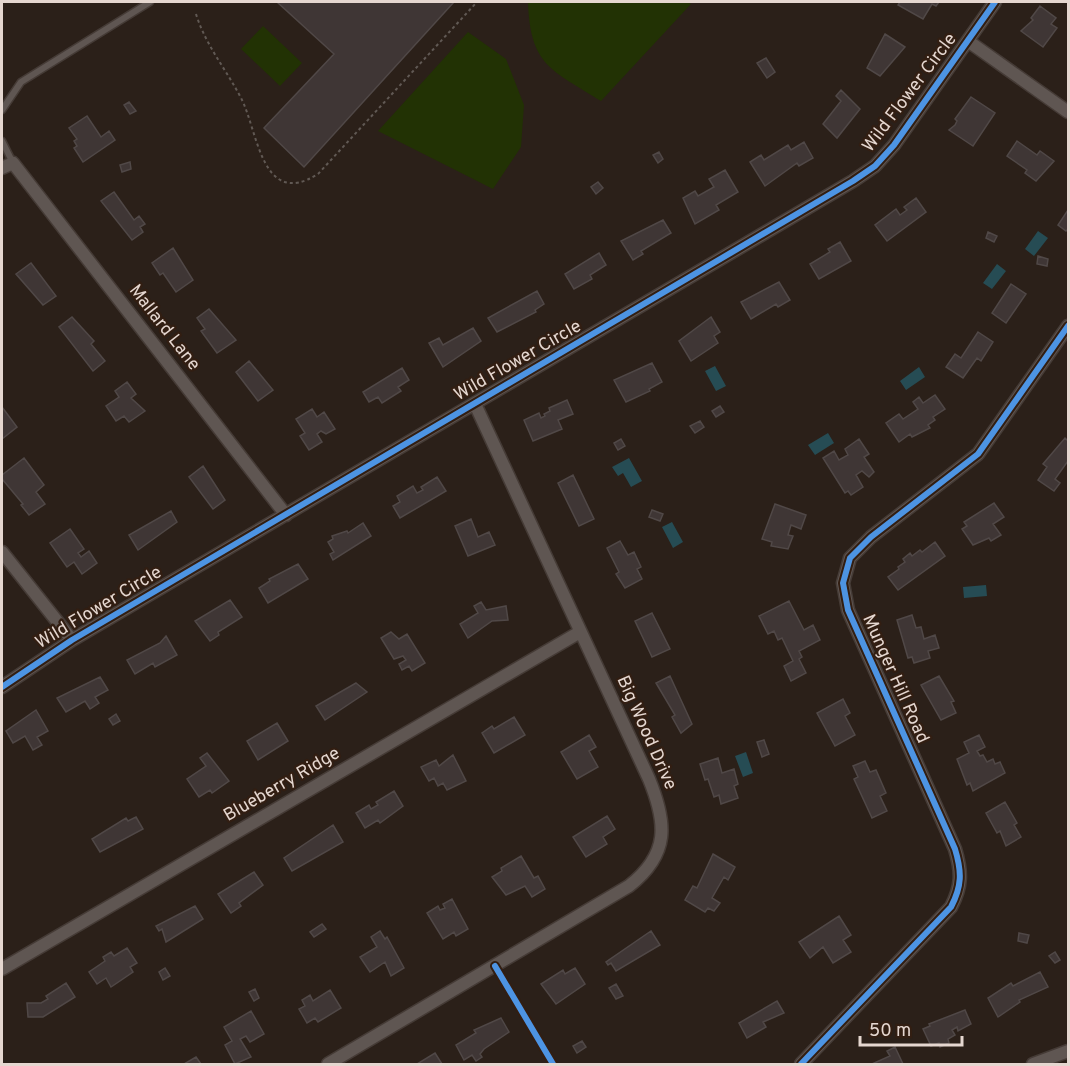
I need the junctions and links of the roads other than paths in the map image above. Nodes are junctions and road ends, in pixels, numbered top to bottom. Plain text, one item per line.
1 (150, 2) edge
2 (995, 2) edge
3 (968, 41) junction
4 (2, 110) edge
5 (1068, 112) edge
6 (2, 141) edge
7 (7, 166) edge
8 (1068, 326) edge
9 (475, 404) junction
10 (286, 514) junction
11 (2, 552) edge
12 (580, 632) junction
13 (72, 640) junction
14 (2, 687) edge
15 (3, 965) edge
16 (1068, 1052) edge
17 (328, 1065) edge
18 (801, 1065) edge
19 (1033, 1065) edge

1 - 4 lane
2 - 3 street, Wild Flower Circle
3 - 5 street
3 - 9 street, Wild Flower Circle
6 - 7 lane
7 - 10 street, Mallard Lane
8 - 18 street, Munger Hill Road
9 - 10 street, Wild Flower Circle
9 - 12 street, Big Wood Drive
10 - 13 street, Wild Flower Circle
11 - 13 street
12 - 15 street, Blueberry Ridge
12 - 17 street, Big Wood Drive
13 - 14 street, Wild Flower Circle
16 - 19 street

